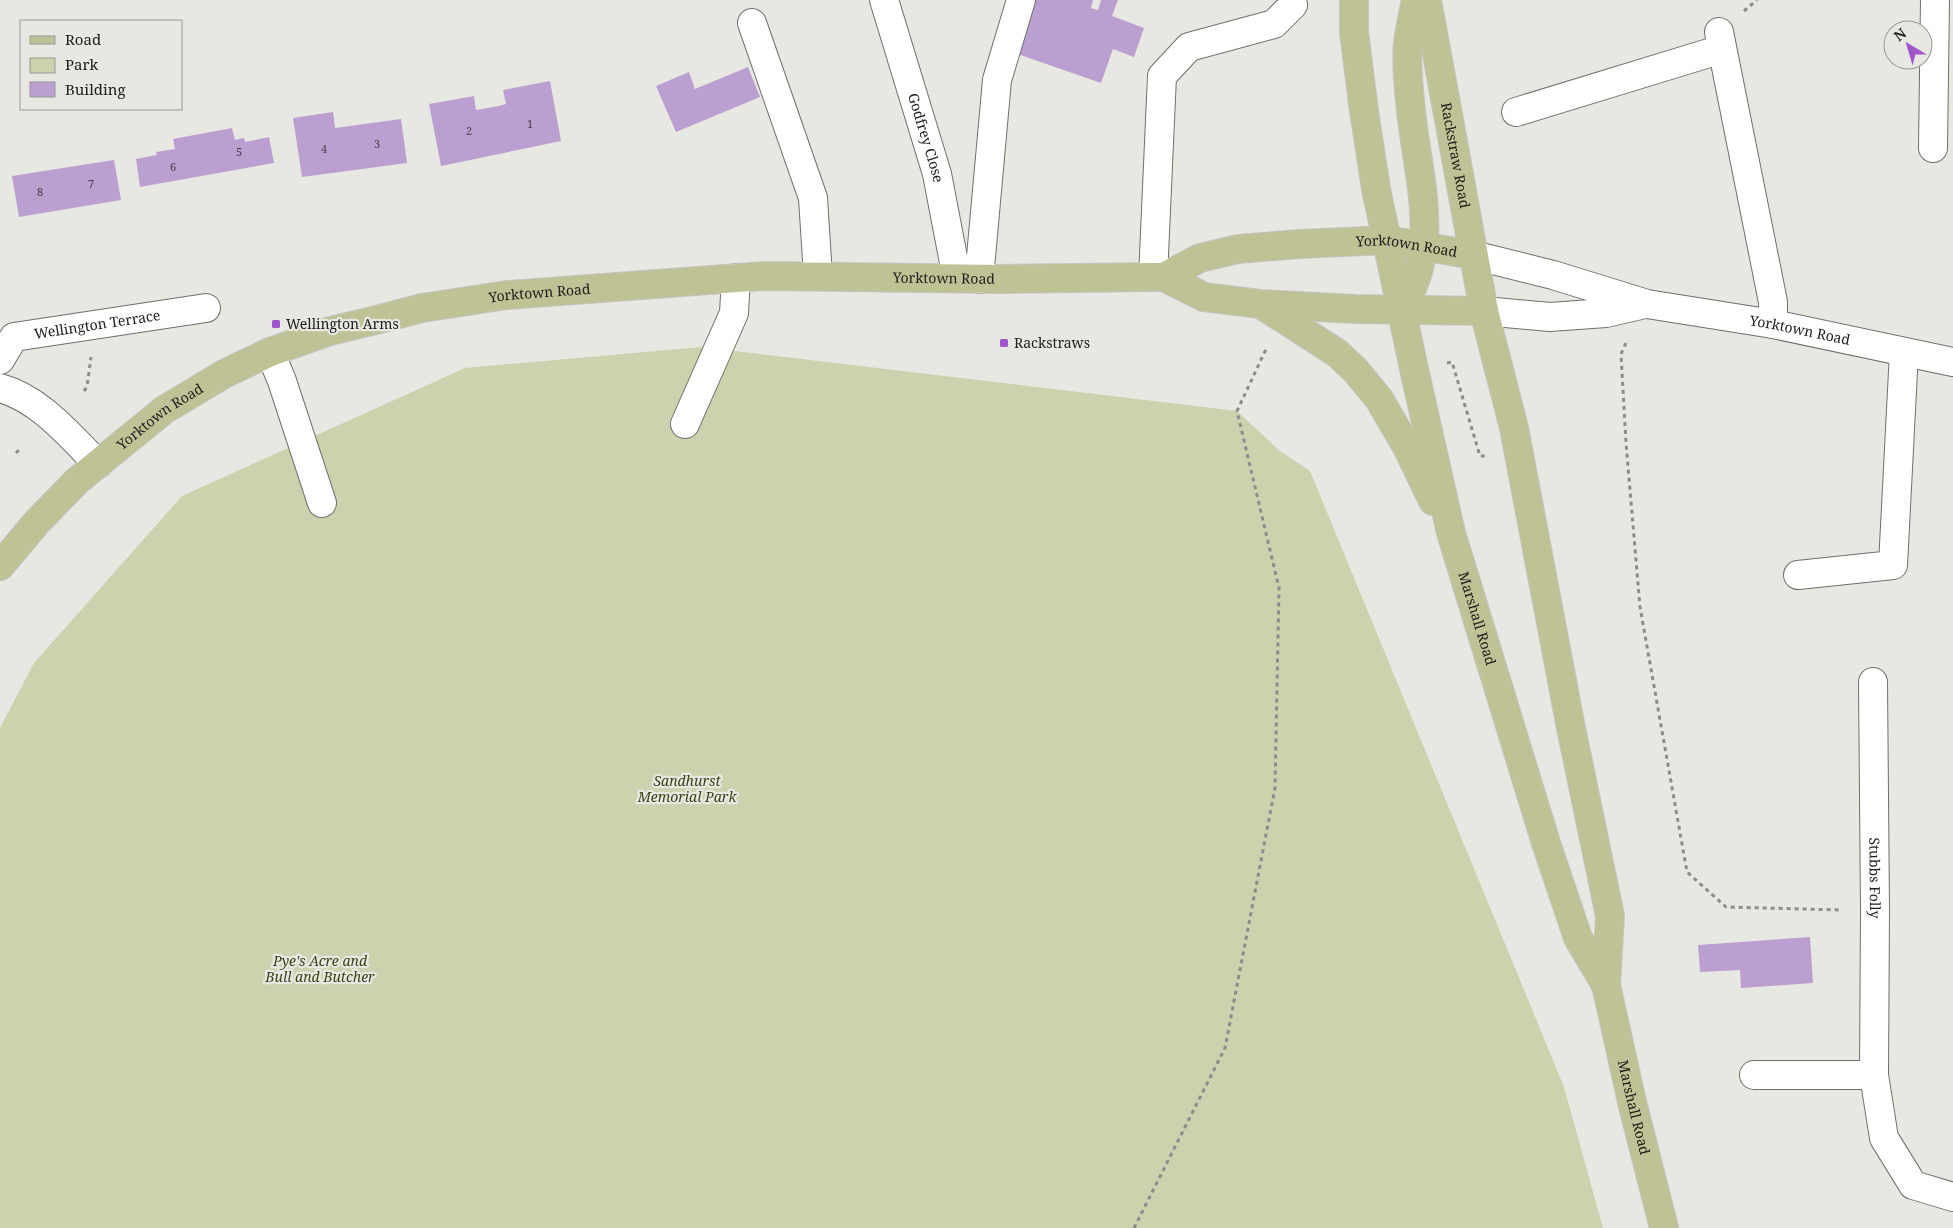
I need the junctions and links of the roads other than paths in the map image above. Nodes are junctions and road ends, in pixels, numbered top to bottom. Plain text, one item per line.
1 (884, 0) edge
2 (1021, 0) edge
3 (1292, 0) edge
4 (1354, 0) edge
5 (1416, 0) edge
6 (1428, 0) edge
7 (1935, 0) edge
8 (752, 23) dead end
9 (1516, 112) dead end
10 (1933, 148) dead end
11 (1386, 240) junction
12 (1424, 246) junction
13 (1473, 255) junction
14 (818, 276) junction
15 (1158, 277) junction
16 (736, 278) junction
17 (968, 278) junction
18 (1260, 304) junction
19 (1646, 304) junction
20 (206, 308) dead end
21 (1401, 308) junction
22 (1484, 311) junction
23 (1773, 324) junction
24 (270, 352) junction
25 (1904, 352) junction
26 (0, 360) edge
27 (1953, 362) edge
28 (0, 388) edge
29 (685, 424) dead end
30 (98, 464) junction
31 (322, 502) dead end
32 (1451, 533) junction
33 (0, 566) edge
34 (1798, 575) dead end
35 (1873, 682) dead end
36 (1606, 985) junction
37 (1754, 1075) dead end
38 (1874, 1075) junction
39 (1953, 1197) edge
40 (1664, 1228) edge

1 - 17 street, Godfrey Close
2 - 17 street
3 - 15 street
4 - 11 main road
5 - 12 main road
6 - 13 main road, Rackstraw Road
7 - 10 street
8 - 14 street
9 - 23 street
11 - 12 main road, Yorktown Road
11 - 15 main road, Yorktown Road
11 - 21 main road, Marshall Road
12 - 13 main road, Yorktown Road
12 - 21 main road
13 - 19 street, Yorktown Road
13 - 22 main road, Rackstraw Road
14 - 16 main road, Yorktown Road
14 - 17 main road, Yorktown Road
15 - 17 main road, Yorktown Road
15 - 18 main road, Yorktown Road
16 - 24 main road, Yorktown Road
16 - 29 street
18 - 21 main road, Yorktown Road
18 - 32 main road
19 - 22 street, Yorktown Road
19 - 23 street, Yorktown Road
20 - 26 street, Wellington Terrace
21 - 22 main road, Yorktown Road
21 - 32 main road, Marshall Road
22 - 36 main road, Marshall Road
23 - 25 street, Yorktown Road
24 - 30 main road, Yorktown Road
24 - 31 street
25 - 27 street, Yorktown Road
25 - 34 street
28 - 30 street
30 - 33 main road, Yorktown Road
32 - 36 main road, Marshall Road
35 - 38 street, Stubbs Folly
36 - 40 main road, Marshall Road
37 - 38 street
38 - 39 street, Stubbs Folly

